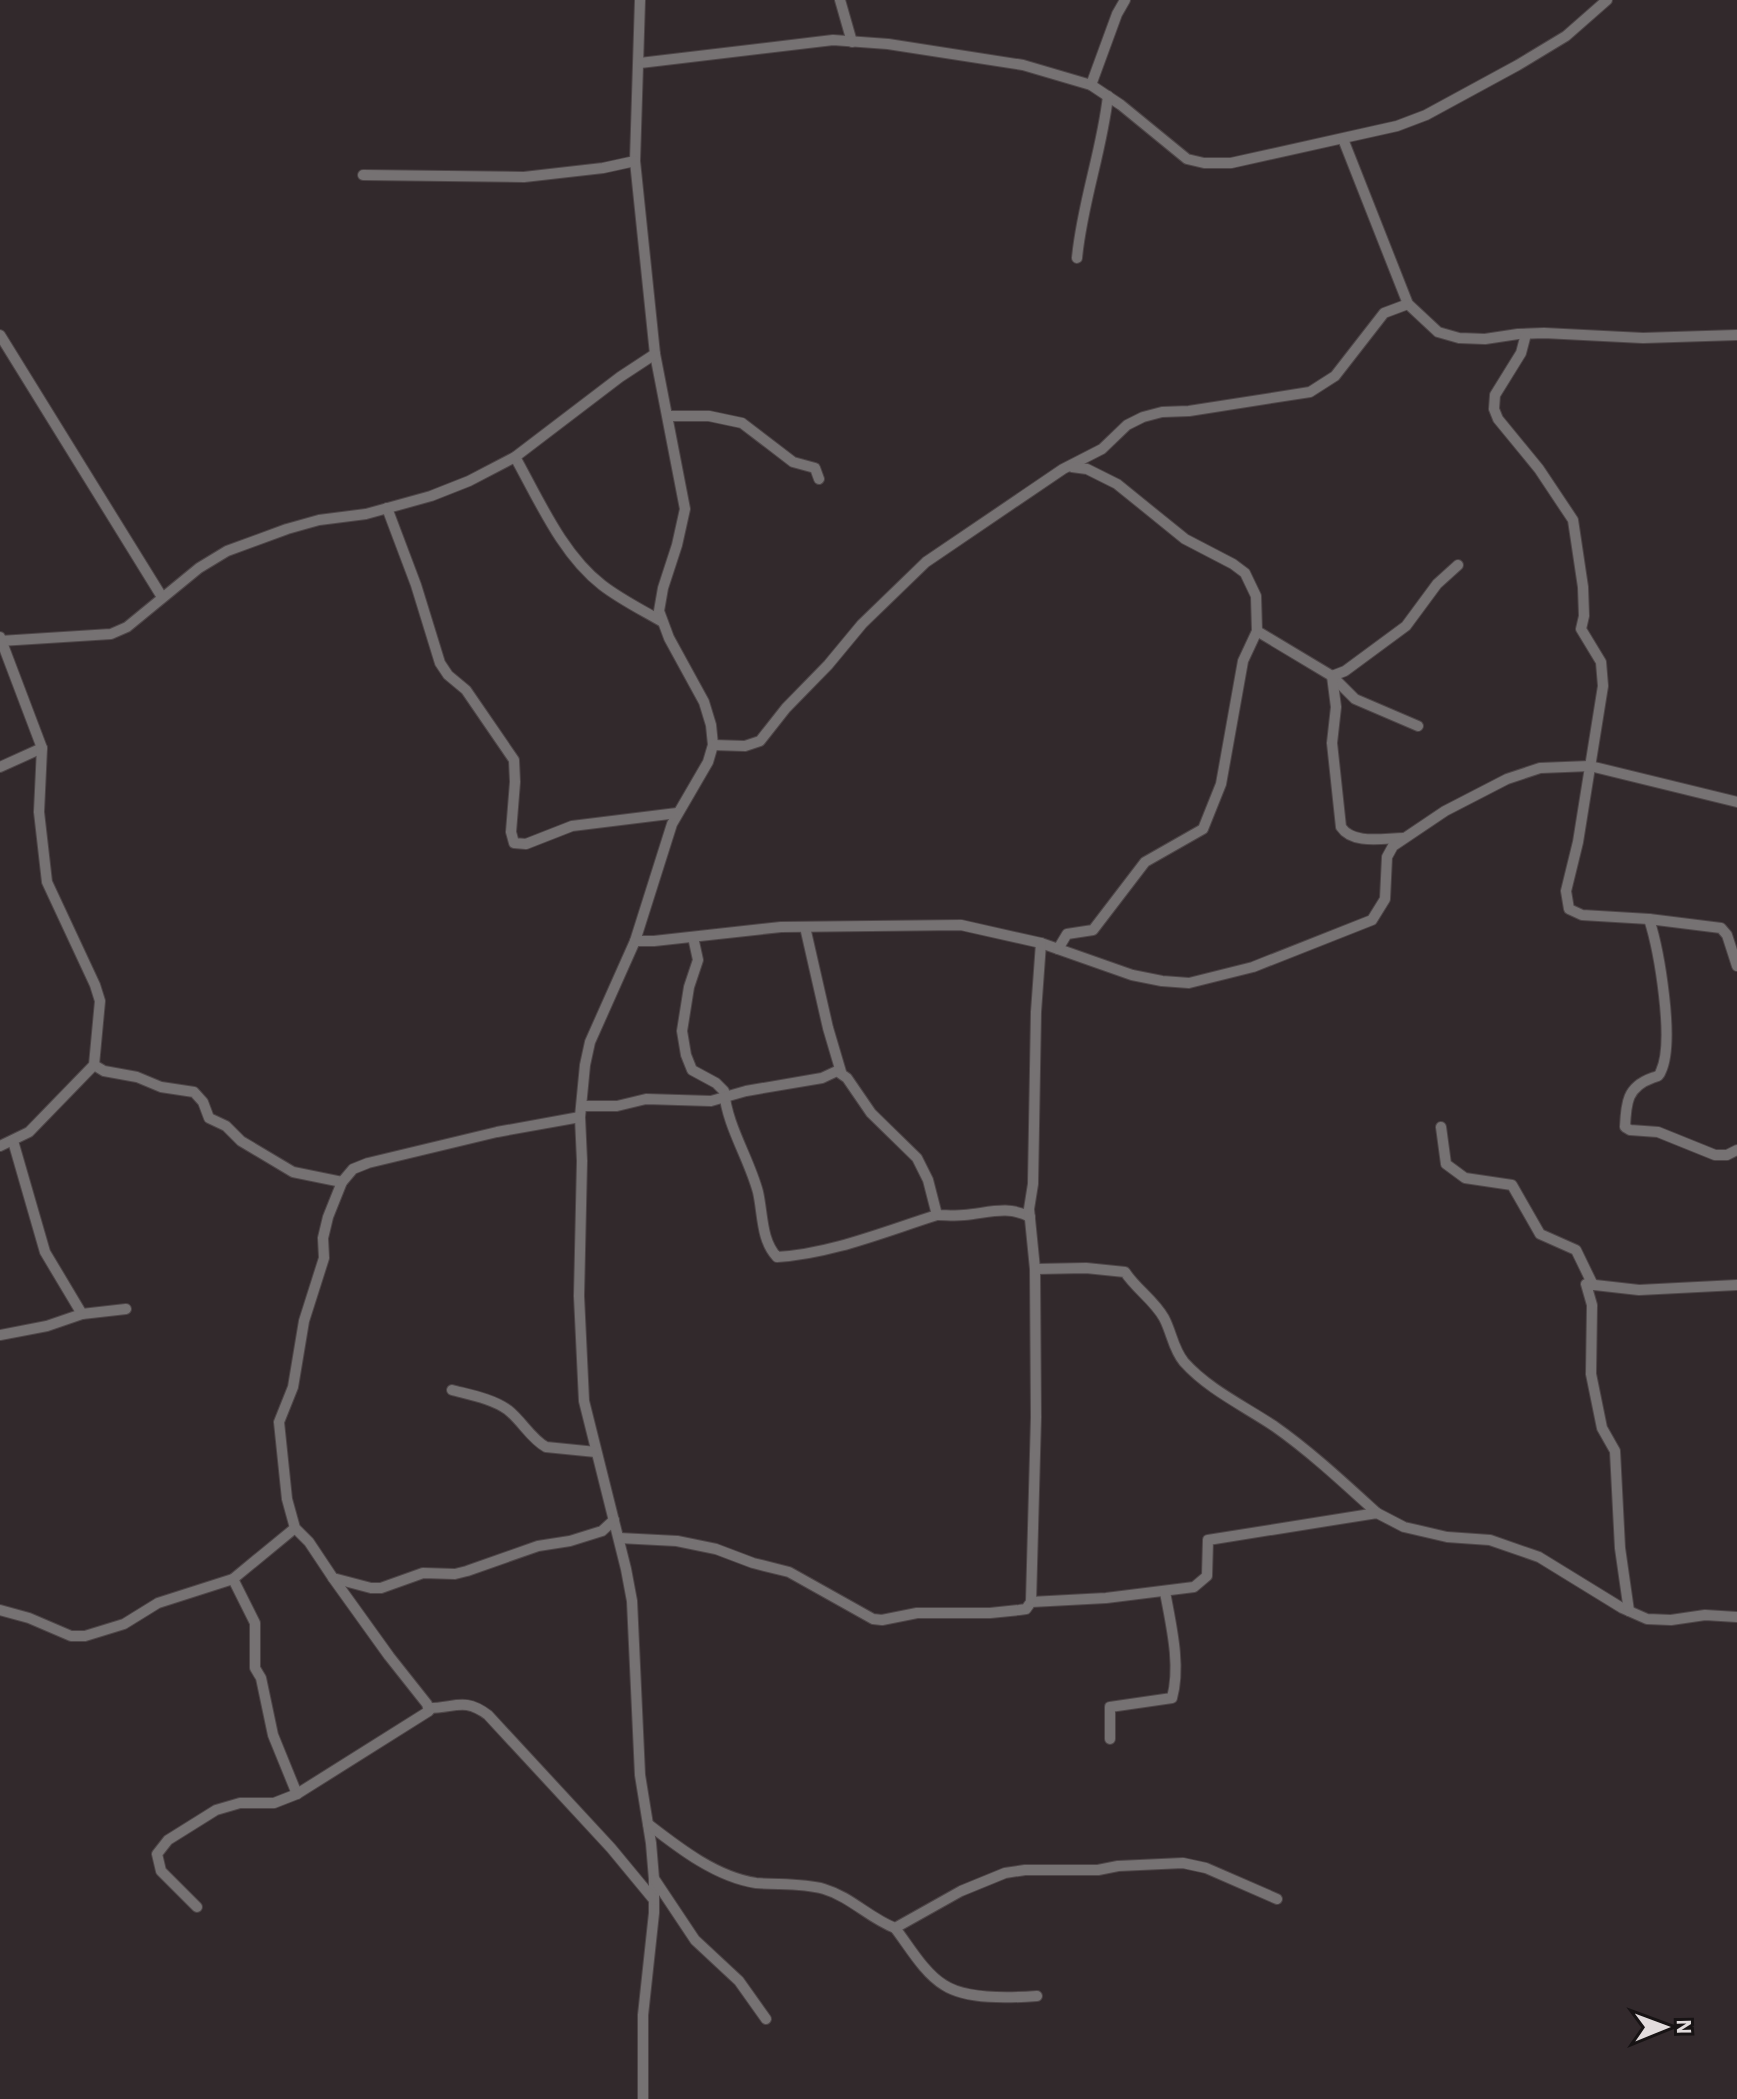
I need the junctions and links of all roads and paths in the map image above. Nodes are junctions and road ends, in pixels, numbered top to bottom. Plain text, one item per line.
1 (640, 0) edge
2 (840, 0) edge
3 (1125, 0) edge
4 (1607, 0) edge
5 (852, 42) junction
6 (640, 63) junction
7 (1091, 85) junction
8 (1108, 96) junction
9 (1343, 139) junction
10 (635, 161) junction
11 (363, 175) dead end
12 (1077, 258) dead end
13 (1408, 304) junction
14 (1526, 334) junction
15 (0, 335) edge
16 (1737, 335) edge
17 (655, 354) junction
18 (668, 416) junction
19 (515, 457) junction
20 (1063, 469) junction
21 (819, 479) dead end
22 (387, 508) junction
23 (1458, 565) dead end
24 (162, 597) junction
25 (661, 621) junction
26 (1257, 631) junction
27 (1, 640) edge
28 (1332, 676) junction
29 (1418, 726) dead end
30 (713, 745) junction
31 (42, 748) junction
32 (1590, 766) junction
33 (0, 767) edge
34 (1737, 802) edge
35 (677, 813) junction
36 (1403, 838) junction
37 (1649, 919) junction
38 (805, 927) junction
39 (693, 937) junction
40 (1732, 937) edge
41 (635, 941) junction
42 (1041, 943) junction
43 (1058, 949) junction
44 (1737, 966) edge
45 (94, 1065) junction
46 (841, 1072) junction
47 (724, 1098) junction
48 (581, 1112) junction
49 (1441, 1127) dead end
50 (13, 1141) junction
51 (0, 1146) edge
52 (1737, 1150) edge
53 (342, 1182) junction
54 (937, 1215) junction
55 (1030, 1217) junction
56 (1035, 1269) junction
57 (1592, 1283) junction
58 (1737, 1285) edge
59 (126, 1309) dead end
60 (82, 1314) junction
61 (0, 1335) edge
62 (452, 1390) dead end
63 (596, 1452) junction
64 (1377, 1513) junction
65 (614, 1520) junction
66 (295, 1528) junction
67 (619, 1538) junction
68 (333, 1578) junction
69 (233, 1579) junction
70 (1165, 1592) junction
71 (1031, 1602) junction
72 (0, 1610) edge
73 (1629, 1611) junction
74 (1737, 1617) edge
75 (429, 1708) junction
76 (1110, 1739) dead end
77 (297, 1794) junction
78 (648, 1824) junction
79 (654, 1879) junction
80 (1277, 1899) dead end
81 (654, 1900) junction
82 (197, 1907) dead end
83 (895, 1928) junction
84 (1037, 1996) dead end
85 (766, 2019) dead end
86 (643, 2099) edge

1 - 6 street
2 - 5 street
3 - 7 street
4 - 9 street
5 - 6 street
5 - 7 street
6 - 10 street
7 - 8 street
8 - 9 street
8 - 12 street
9 - 13 street
10 - 11 street
10 - 17 street
13 - 14 street
13 - 20 street
14 - 16 street
14 - 32 street
15 - 24 street
17 - 18 street
17 - 19 street
18 - 21 street
18 - 25 street
19 - 22 street
19 - 25 street
20 - 26 street
20 - 30 street
22 - 24 street
22 - 35 street
23 - 28 street
24 - 27 street
25 - 30 street
26 - 28 street
26 - 43 street
27 - 31 street
28 - 29 street
28 - 36 street
30 - 35 street
31 - 33 street
31 - 45 street
32 - 34 street
32 - 36 street
32 - 37 street
35 - 41 street
36 - 43 street
37 - 40 street
37 - 52 street
38 - 39 street
38 - 42 street
38 - 46 street
39 - 41 street
39 - 47 street
40 - 44 street
41 - 48 street
42 - 43 street
42 - 55 street
45 - 50 street
45 - 53 street
46 - 47 street
46 - 54 street
47 - 48 street
47 - 54 street
48 - 53 street
48 - 63 street
49 - 57 street
50 - 51 street
50 - 60 street
53 - 66 street
54 - 55 street
55 - 56 street
56 - 64 street
56 - 71 street
57 - 58 street
57 - 73 street
59 - 60 street
60 - 61 street
62 - 63 street
63 - 65 street
64 - 70 street
64 - 73 street
65 - 67 street
65 - 68 street
66 - 68 street
66 - 69 street
67 - 71 street
67 - 78 street
68 - 75 street
69 - 72 street
69 - 77 street
70 - 71 street
70 - 76 street
73 - 74 street
75 - 77 street
75 - 81 street
77 - 82 street
78 - 79 street
78 - 83 street
79 - 81 street
79 - 85 street
80 - 83 street
81 - 86 street
83 - 84 street

